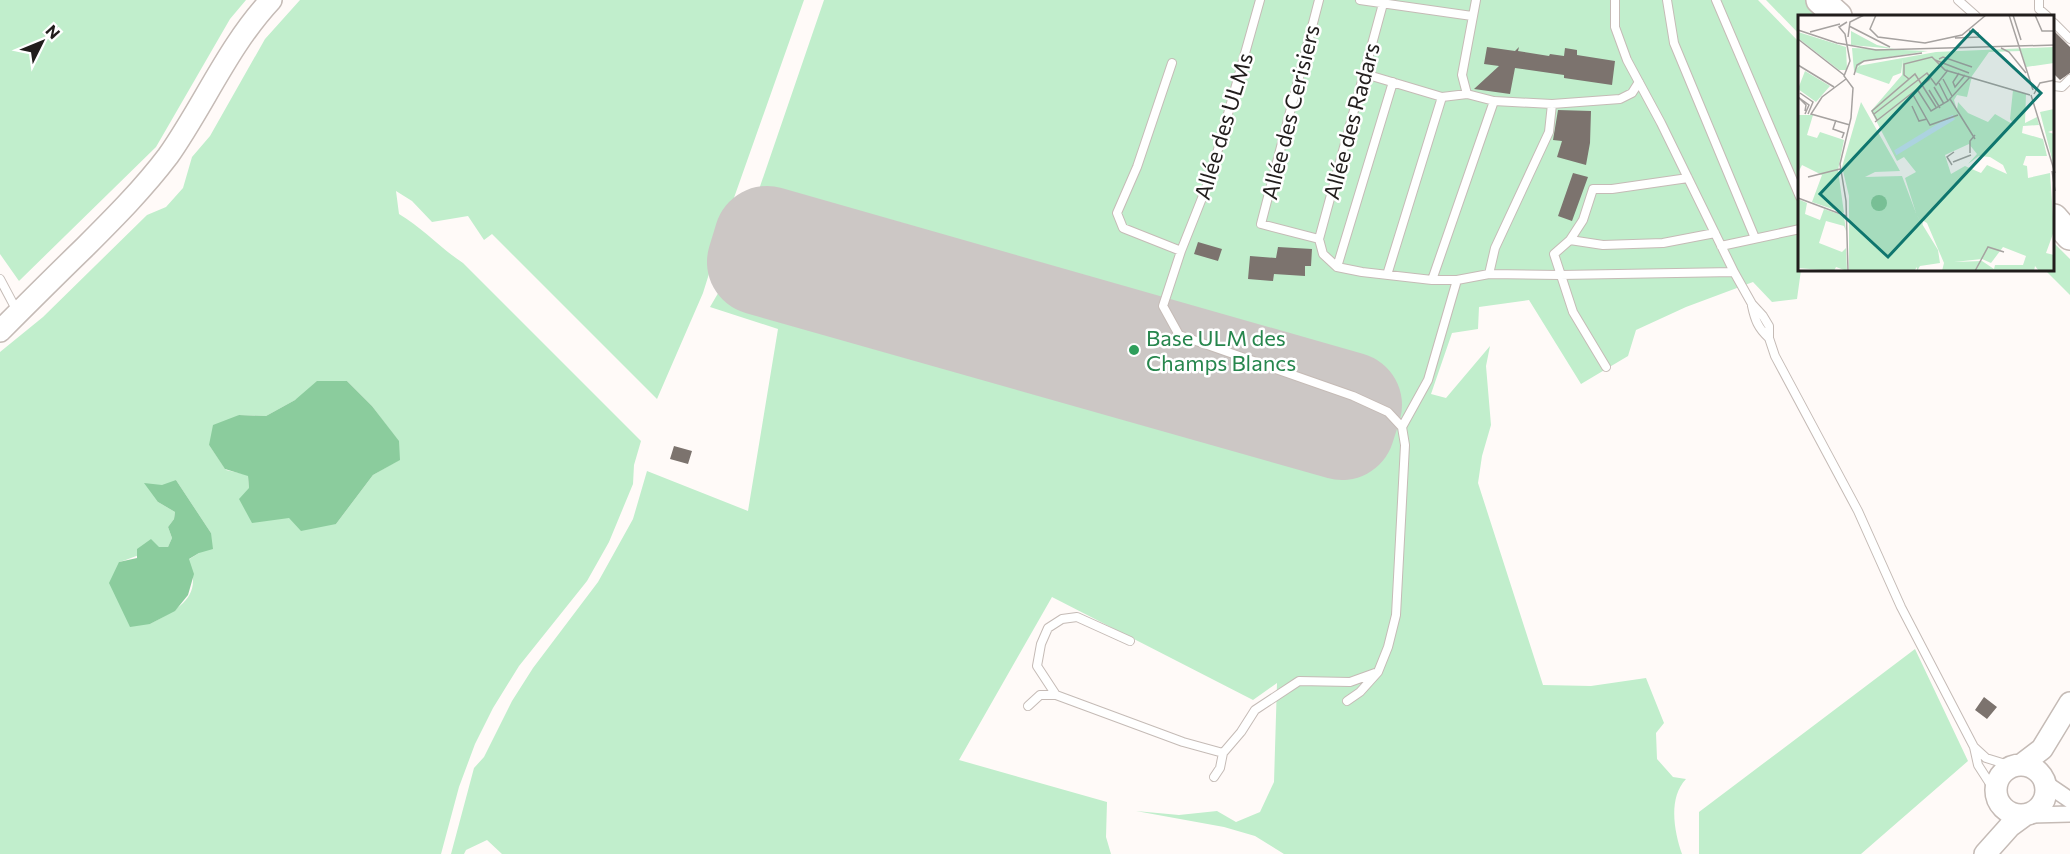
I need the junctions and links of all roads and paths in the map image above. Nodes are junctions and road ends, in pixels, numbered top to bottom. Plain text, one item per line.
1 (272, 0) edge
2 (1260, 0) edge
3 (1319, 0) edge
4 (1360, 0) edge
5 (1476, 0) edge
6 (1615, 0) edge
7 (1667, 0) edge
8 (1716, 0) edge
9 (1820, 0) edge
10 (1836, 0) edge
11 (1958, 0) edge
12 (2039, 0) edge
13 (1383, 2) edge
14 (1837, 15) edge
15 (1851, 15) edge
16 (1975, 15) edge
17 (2046, 15) edge
18 (1472, 16) junction
19 (2055, 24) edge
20 (2070, 39) edge
21 (1172, 63) dead end
22 (1365, 74) junction
23 (2070, 79) edge
24 (1639, 81) junction
25 (1392, 82) junction
26 (2055, 86) edge
27 (1467, 94) junction
28 (1442, 97) junction
29 (1494, 101) junction
30 (1552, 104) junction
31 (1688, 178) junction
32 (1798, 192) edge
33 (1798, 229) edge
34 (1715, 233) junction
35 (1319, 238) junction
36 (1755, 238) junction
37 (1570, 240) junction
38 (1721, 246) junction
39 (1181, 251) junction
40 (1337, 267) junction
41 (1734, 272) junction
42 (1490, 274) junction
43 (1388, 275) junction
44 (1560, 275) junction
45 (0, 279) edge
46 (1432, 280) junction
47 (1457, 280) junction
48 (18, 313) junction
49 (0, 330) edge
50 (1606, 368) dead end
51 (1402, 427) junction
52 (1130, 641) dead end
53 (1378, 672) junction
54 (1056, 695) junction
55 (1347, 701) dead end
56 (2070, 703) edge
57 (1028, 706) dead end
58 (2070, 728) edge
59 (1974, 747) junction
60 (1223, 753) junction
61 (2017, 765) junction
62 (1214, 777) dead end
63 (2045, 782) junction
64 (1997, 797) junction
65 (2070, 800) edge
66 (2070, 814) edge
67 (2026, 815) junction
68 (1983, 854) edge

1 - 48 street
2 - 39 lane, Allée des ULMs
3 - 35 lane, Allée des Cerisiers
4 - 13 lane
5 - 18 lane
6 - 24 lane
7 - 36 lane
8 - 32 lane
9 - 14 highway
10 - 15 highway
11 - 16 lane
12 - 17 lane
13 - 18 lane
13 - 22 lane, Allée des Radars
18 - 27 lane
19 - 20 lane
21 - 39 lane
22 - 25 lane
22 - 35 lane, Allée des Radars
23 - 26 lane
24 - 30 lane
24 - 31 lane
25 - 28 lane
25 - 40 lane
27 - 28 lane
27 - 29 lane
28 - 43 lane
29 - 30 lane
29 - 46 lane
30 - 42 lane
31 - 34 lane
31 - 37 lane
33 - 36 lane
34 - 37 lane
34 - 38 lane
35 - 40 lane
36 - 38 lane
37 - 44 lane
38 - 41 lane
39 - 51 lane, Allée des ULMs
40 - 43 lane
41 - 44 lane
41 - 59 lane
42 - 44 lane
42 - 47 lane
43 - 46 lane
44 - 50 lane
45 - 48 lane
46 - 47 lane
47 - 51 lane
48 - 49 street
51 - 53 lane
52 - 54 lane
53 - 55 lane
53 - 60 lane
54 - 57 lane
54 - 60 lane
56 - 61 street
58 - 63 street
59 - 61 lane
59 - 64 lane
60 - 62 lane
61 - 63 street
61 - 64 street
63 - 65 street
63 - 67 street
64 - 67 street
64 - 68 street
66 - 67 street
67 - 68 street

